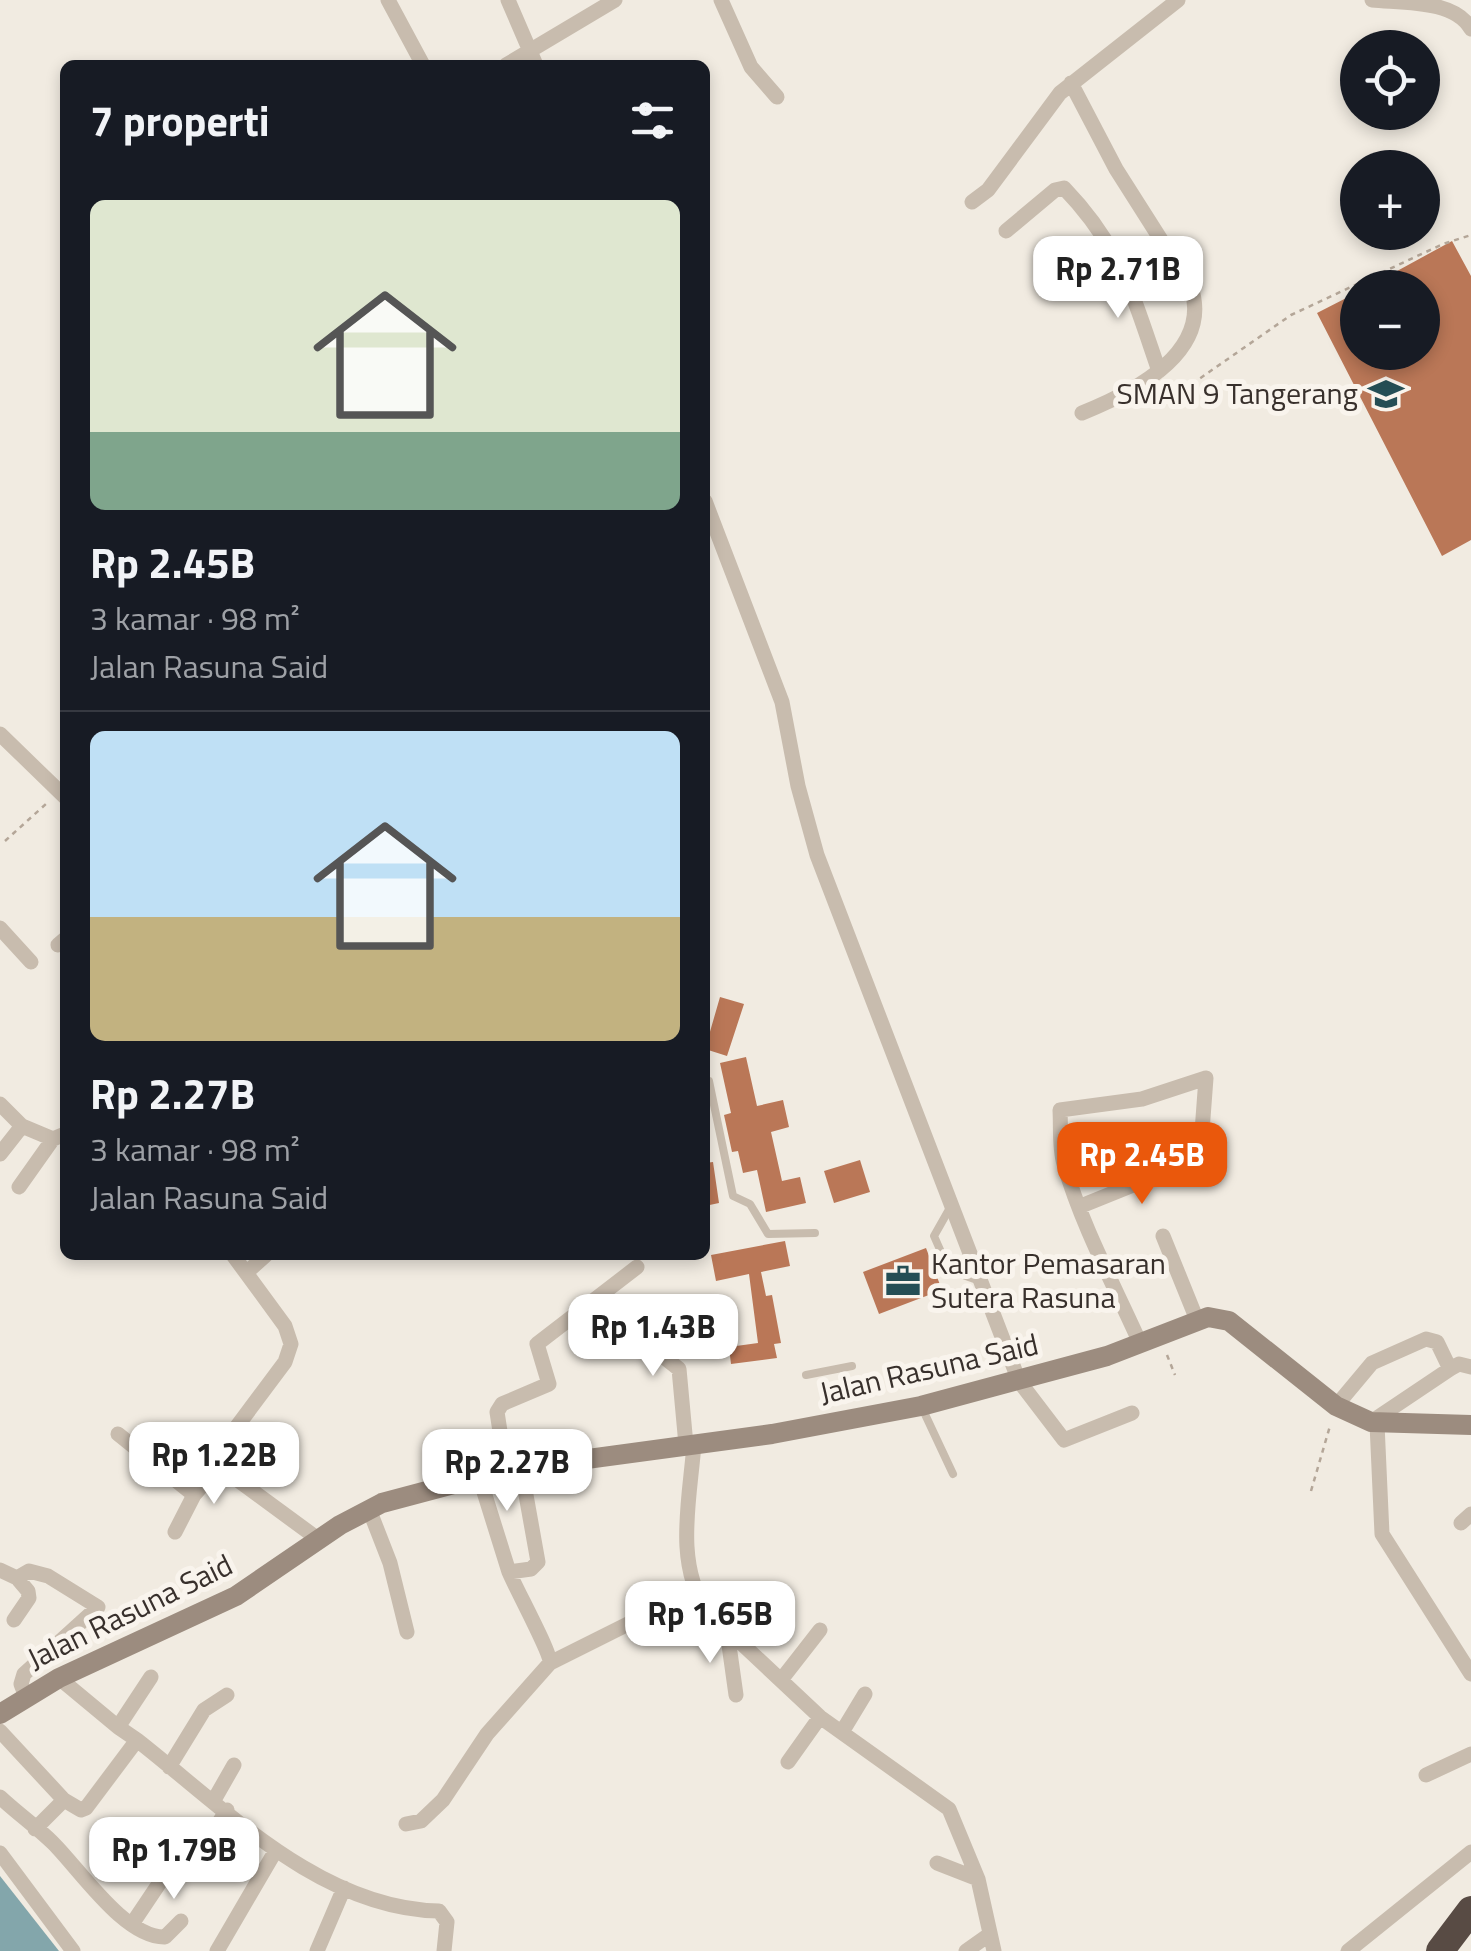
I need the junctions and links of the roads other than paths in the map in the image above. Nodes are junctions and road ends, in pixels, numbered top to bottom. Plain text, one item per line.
1 (388, 0) edge
2 (508, 0) edge
3 (616, 0) edge
4 (721, 0) edge
5 (1178, 0) edge
6 (1372, 0) edge
7 (1457, 3) edge
8 (1471, 29) edge
9 (533, 58) edge
10 (420, 60) edge
11 (1071, 83) junction
12 (777, 97) dead end
13 (972, 202) dead end
14 (1006, 231) dead end
15 (1160, 370) junction
16 (1082, 413) dead end
17 (710, 514) edge
18 (0, 734) edge
19 (60, 792) edge
20 (0, 928) edge
21 (32, 962) dead end
22 (710, 1087) edge
23 (1, 1107) edge
24 (22, 1126) junction
25 (59, 1137) edge
26 (0, 1154) edge
27 (19, 1186) dead end
28 (952, 1204) junction
29 (1080, 1206) junction
30 (815, 1233) dead end
31 (1164, 1236) dead end
32 (237, 1260) edge
33 (261, 1260) edge
34 (637, 1266) dead end
35 (248, 1272) junction
36 (981, 1282) junction
37 (629, 1313) dead end
38 (1197, 1320) junction
39 (1150, 1339) junction
40 (852, 1366) dead end
41 (1471, 1367) edge
42 (1450, 1369) junction
43 (806, 1375) dead end
44 (1019, 1381) junction
45 (921, 1406) junction
46 (1336, 1406) junction
47 (1132, 1412) dead end
48 (1374, 1423) junction
49 (1470, 1424) edge
50 (118, 1434) dead end
51 (690, 1444) junction
52 (222, 1463) junction
53 (513, 1468) junction
54 (953, 1474) dead end
55 (479, 1476) junction
56 (194, 1496) junction
57 (370, 1508) junction
58 (175, 1532) dead end
59 (318, 1539) junction
60 (0, 1570) edge
61 (509, 1572) junction
62 (17, 1578) junction
63 (694, 1592) junction
64 (14, 1620) dead end
65 (820, 1630) dead end
66 (728, 1631) junction
67 (407, 1632) dead end
68 (550, 1663) junction
69 (1471, 1674) edge
70 (58, 1678) junction
71 (151, 1678) dead end
72 (781, 1680) junction
73 (865, 1694) dead end
74 (226, 1695) dead end
75 (736, 1696) dead end
76 (26, 1697) junction
77 (0, 1714) edge
78 (820, 1717) junction
79 (118, 1727) junction
80 (0, 1731) edge
81 (842, 1732) junction
82 (137, 1740) junction
83 (1471, 1754) edge
84 (788, 1762) dead end
85 (234, 1765) dead end
86 (169, 1767) junction
87 (1426, 1775) dead end
88 (0, 1797) edge
89 (64, 1800) junction
90 (221, 1805) junction
91 (406, 1824) dead end
92 (36, 1829) junction
93 (276, 1850) junction
94 (1471, 1852) edge
95 (0, 1853) edge
96 (937, 1863) dead end
97 (978, 1879) junction
98 (344, 1888) junction
99 (1471, 1910) edge
100 (181, 1921) dead end
101 (132, 1924) junction
102 (990, 1934) junction
103 (74, 1951) edge
104 (217, 1951) edge
105 (317, 1951) edge
106 (444, 1951) edge
107 (966, 1951) edge
108 (994, 1951) edge
109 (1348, 1951) edge
110 (1440, 1951) edge

1 - 10 street
2 - 9 street
3 - 9 street
4 - 12 street
5 - 11 street
6 - 7 street
7 - 8 street
11 - 13 street
11 - 15 street
14 - 15 street
15 - 16 street
17 - 28 street
18 - 19 street
20 - 21 street
22 - 30 lane
23 - 24 street
24 - 25 street
24 - 26 street
25 - 27 street
28 - 36 street
28 - 36 lane
29 - 29 street
29 - 39 street
31 - 38 street
32 - 35 street
33 - 35 street
34 - 53 street
35 - 52 street
36 - 44 street
37 - 51 street
38 - 39 main road, Jalan Rasuna Said
38 - 46 main road
39 - 44 main road, Jalan Rasuna Said
40 - 43 lane
41 - 42 street
42 - 46 street
42 - 48 street
44 - 45 main road, Jalan Rasuna Said
44 - 47 street
45 - 51 main road, Jalan Rasuna Said
45 - 54 lane
46 - 48 main road
48 - 49 main road
48 - 69 street
50 - 56 street
51 - 53 main road, Jalan Rasuna Said
51 - 63 street
52 - 56 street
52 - 59 street
53 - 55 main road, Jalan Rasuna Said
53 - 61 street
55 - 57 main road, Jalan Rasuna Said
55 - 61 street
56 - 58 street
57 - 59 main road, Jalan Rasuna Said
57 - 67 street
59 - 70 main road, Jalan Rasuna Said
60 - 62 street
61 - 68 street
62 - 64 street
62 - 76 street
63 - 66 street
63 - 68 street
65 - 72 street
66 - 72 street
66 - 75 street
68 - 91 street
70 - 76 main road, Jalan Rasuna Said
70 - 79 street
71 - 79 street
72 - 78 street
73 - 81 street
74 - 86 street
76 - 77 main road, Jalan Rasuna Said
78 - 81 street
78 - 84 street
79 - 82 street
80 - 89 street
81 - 97 street
82 - 86 street
82 - 89 street
83 - 87 street
85 - 90 street
86 - 90 street
88 - 92 street
89 - 92 street
90 - 93 street
90 - 101 street
92 - 101 street
93 - 98 street
93 - 104 street
94 - 109 street
95 - 103 street
96 - 97 street
97 - 102 street
98 - 105 street
98 - 106 street
99 - 110 highway
100 - 101 street
102 - 107 street
102 - 108 street

